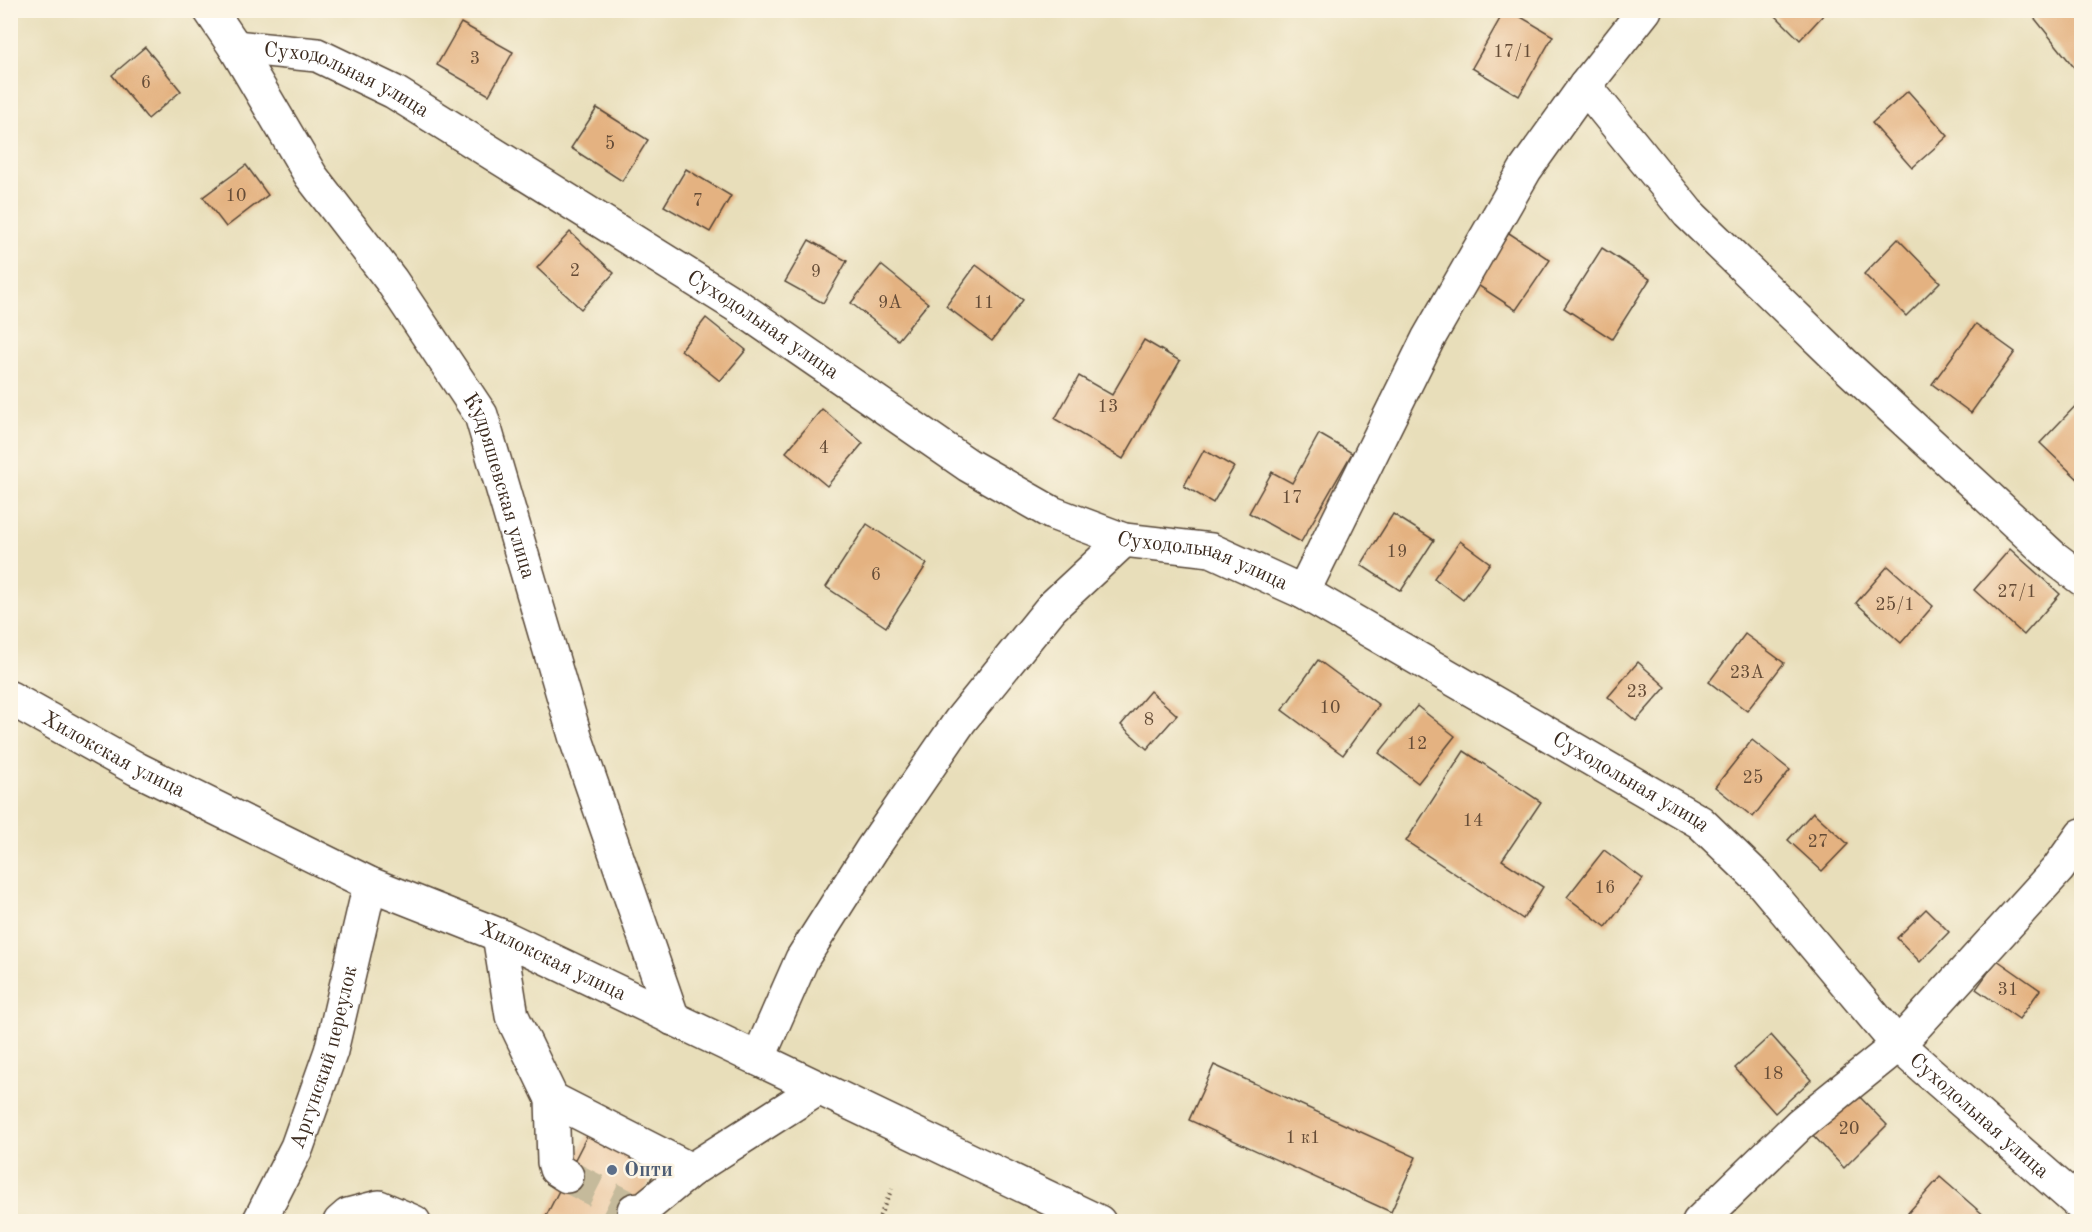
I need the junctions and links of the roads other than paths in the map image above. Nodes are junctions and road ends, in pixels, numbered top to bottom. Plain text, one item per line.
1 (210, 10) edge
2 (1645, 10) edge
3 (235, 47) junction
4 (1585, 86) junction
5 (1124, 540) junction
6 (2082, 579) edge
7 (1303, 592) junction
8 (10, 698) edge
9 (2082, 835) edge
10 (370, 884) junction
11 (499, 935) junction
12 (673, 1019) junction
13 (1898, 1045) junction
14 (758, 1059) junction
15 (819, 1088) junction
16 (552, 1099) junction
17 (691, 1170) junction
18 (567, 1176) tunnel mouth
19 (2082, 1206) edge
20 (634, 1210) dead end
21 (259, 1221) edge
22 (340, 1221) edge
23 (414, 1221) edge
24 (1099, 1221) edge
25 (1699, 1221) edge

1 - 3 street, Кудряшевская улица
2 - 4 street
3 - 5 street, Суходольная улица
3 - 12 street, Кудряшевская улица
4 - 6 street
4 - 7 street
5 - 7 street, Суходольная улица
5 - 14 street
7 - 13 street, Суходольная улица
8 - 10 street, Хилокская улица
9 - 13 street
10 - 11 street, Хилокская улица
10 - 21 street, Аргунский переулок
11 - 12 street, Хилокская улица
11 - 16 street
12 - 14 street, Хилокская улица
13 - 19 street, Суходольная улица
13 - 25 street
14 - 15 street, Хилокская улица
15 - 17 street
15 - 24 street, Хилокская улица
16 - 17 street
16 - 18 street
17 - 20 street
22 - 23 street

